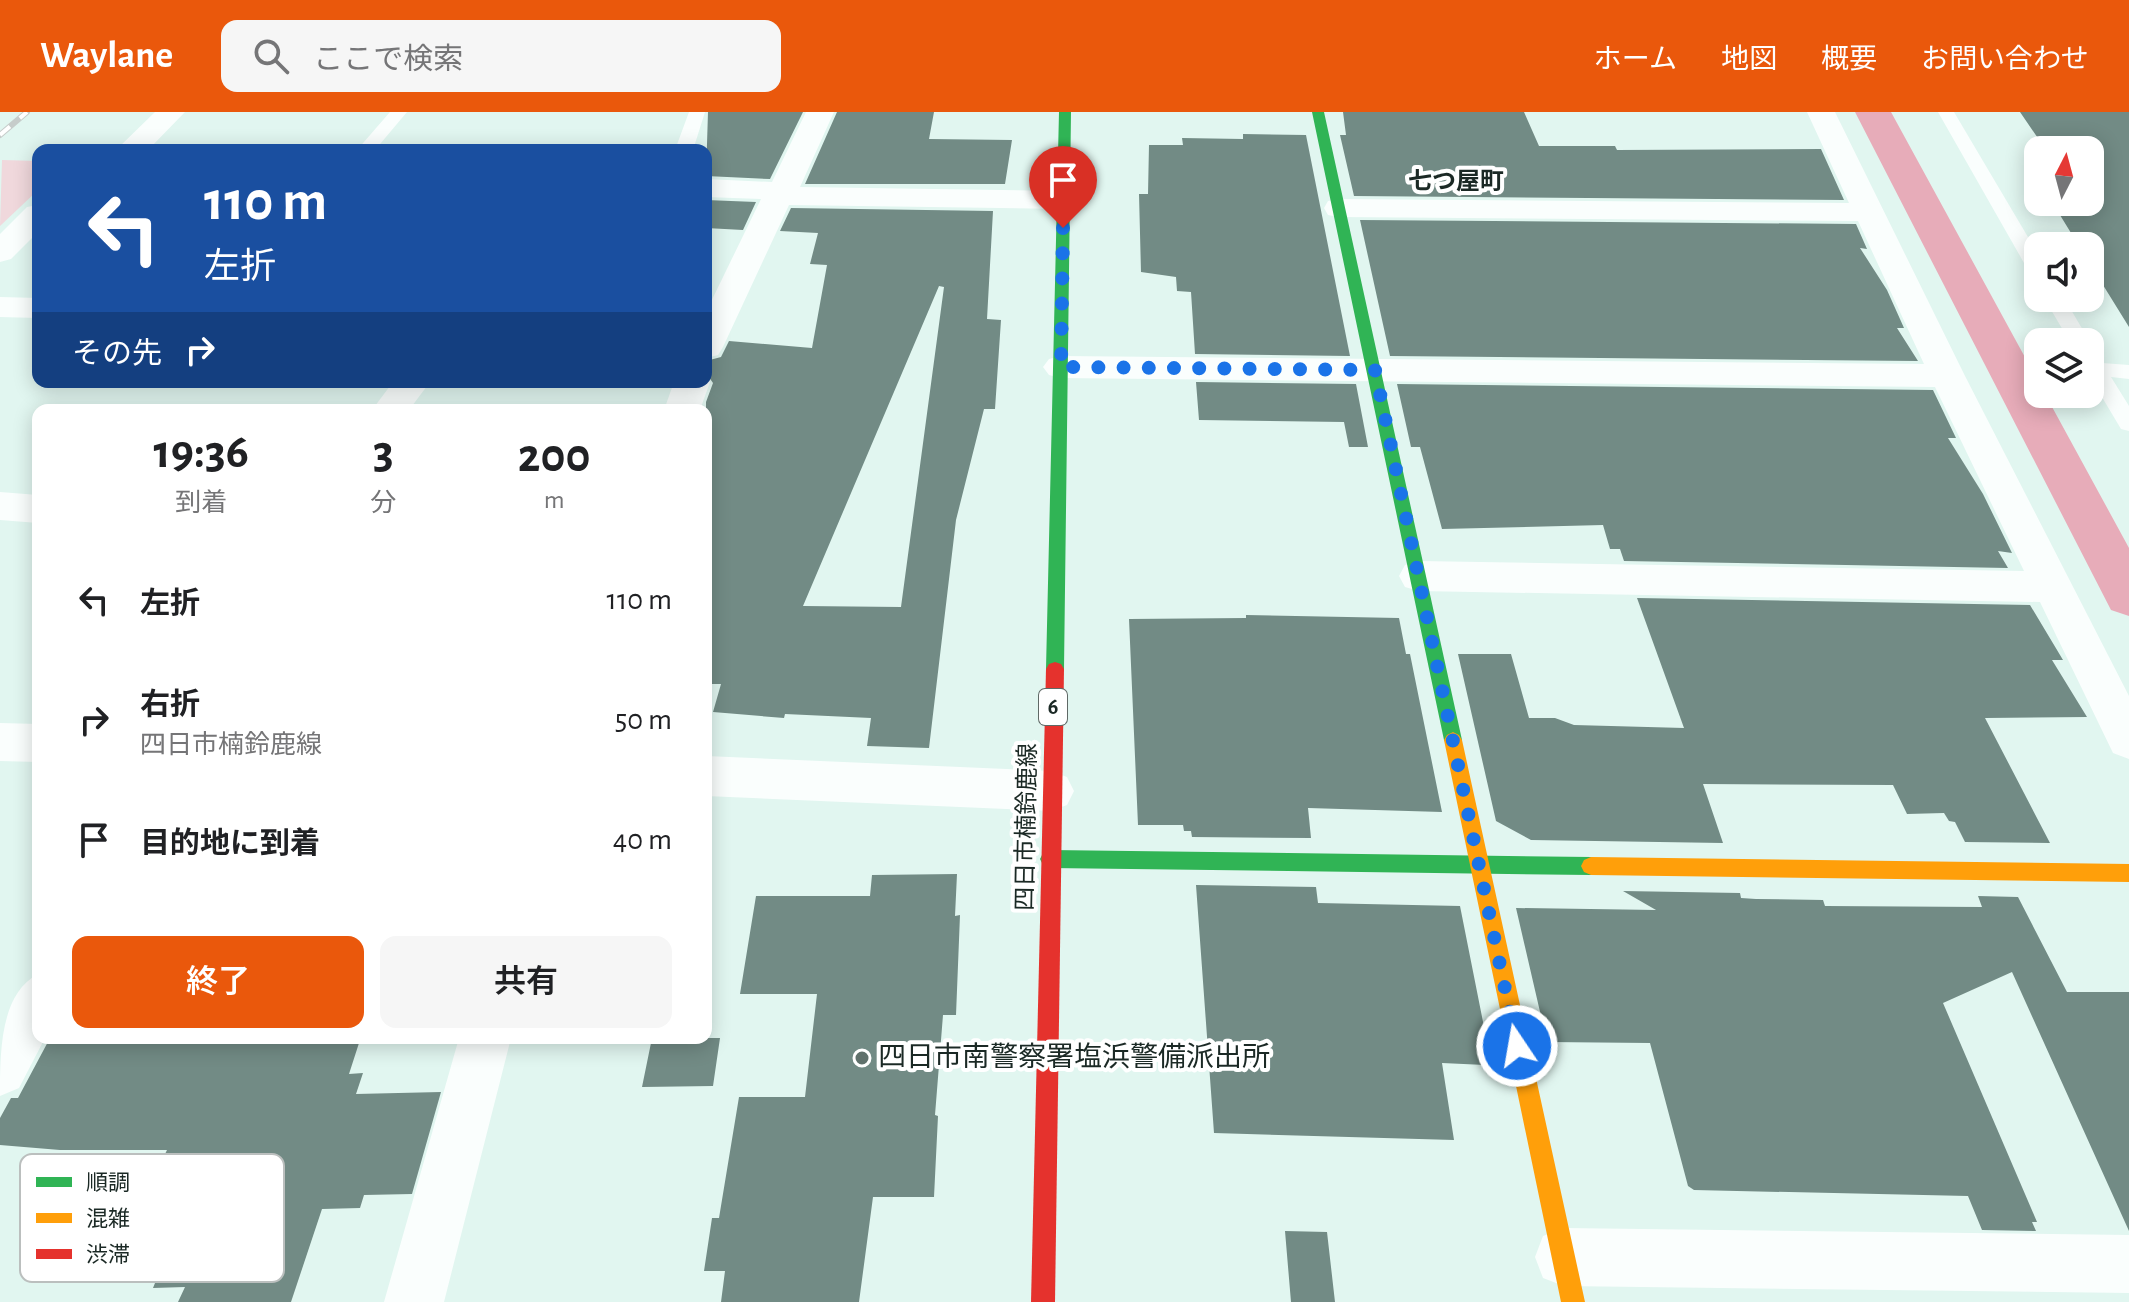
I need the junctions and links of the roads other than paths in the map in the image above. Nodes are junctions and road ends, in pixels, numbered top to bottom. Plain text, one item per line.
1 (171, 112) edge
2 (399, 112) edge
3 (697, 112) edge
4 (820, 112) edge
5 (1065, 112) edge
6 (1318, 112) edge
7 (1821, 112) edge
8 (1946, 112) edge
9 (137, 144) edge
10 (371, 144) edge
11 (686, 144) edge
12 (712, 188) edge
13 (780, 194) junction
14 (1064, 200) junction
15 (1339, 208) junction
16 (1870, 212) junction
17 (32, 220) edge
18 (2024, 246) edge
19 (0, 252) edge
20 (712, 272) edge
21 (741, 274) junction
22 (0, 307) edge
23 (32, 308) edge
24 (712, 334) edge
25 (2104, 366) edge
26 (1061, 367) junction
27 (1375, 370) junction
28 (2129, 372) edge
29 (1947, 376) junction
30 (2104, 382) edge
31 (407, 388) edge
32 (395, 404) edge
33 (2129, 424) edge
34 (0, 506) edge
35 (32, 509) edge
36 (1419, 576) junction
37 (2052, 587) junction
38 (2129, 740) edge
39 (0, 742) edge
40 (32, 743) edge
41 (712, 776) edge
42 (1051, 791) junction
43 (1050, 859) junction
44 (1478, 866) junction
45 (2129, 873) edge
46 (32, 1010) edge
47 (483, 1044) edge
48 (0, 1069) edge
49 (2129, 1264) edge
50 (1568, 1280) edge
51 (414, 1302) edge
52 (1043, 1302) edge

1 - 9 street
2 - 10 lane
3 - 11 lane
4 - 13 street
5 - 14 street, 四日市楠鈴鹿線 / 6
6 - 15 street
7 - 16 street
8 - 18 lane
12 - 13 street
13 - 14 street
13 - 21 street
14 - 26 street, 四日市楠鈴鹿線 / 6
15 - 16 street
15 - 27 street
16 - 29 street
17 - 19 street
20 - 21 street
21 - 24 street
22 - 23 street
25 - 28 lane
26 - 27 street
26 - 42 street, 四日市楠鈴鹿線 / 6
27 - 29 street
27 - 36 street
29 - 37 street
30 - 33 lane
31 - 32 street
34 - 35 street
36 - 37 street
36 - 44 street
37 - 38 street
39 - 40 street
41 - 42 street
42 - 43 street, 四日市楠鈴鹿線 / 6
43 - 44 street
43 - 52 street, 四日市楠鈴鹿線 / 6
44 - 45 street
44 - 50 street
46 - 48 street
47 - 51 street
49 - 50 street

